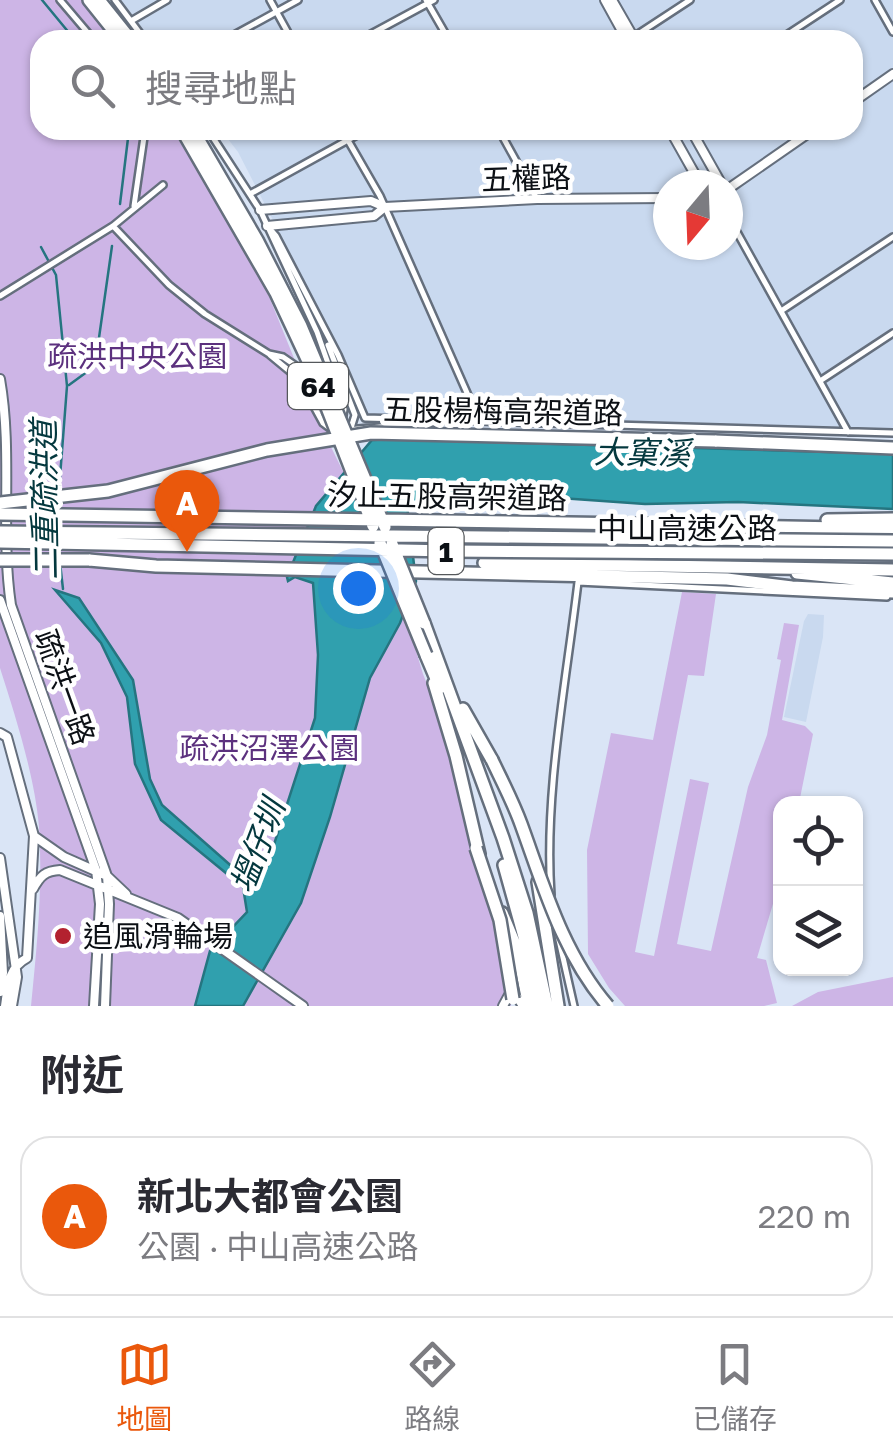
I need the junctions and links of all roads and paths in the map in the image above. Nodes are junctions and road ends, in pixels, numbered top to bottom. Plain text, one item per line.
1 (60, 0) edge
2 (89, 0) edge
3 (99, 0) edge
4 (115, 0) edge
5 (168, 0) edge
6 (270, 0) edge
7 (298, 0) edge
8 (605, 0) edge
9 (612, 0) edge
10 (690, 0) edge
11 (840, 0) edge
12 (875, 0) edge
13 (430, 1) edge
14 (276, 12) junction
15 (131, 21) junction
16 (86, 30) edge
17 (112, 30) edge
18 (122, 30) edge
19 (138, 30) edge
20 (244, 30) edge
21 (286, 30) edge
22 (378, 30) edge
23 (444, 30) edge
24 (625, 30) edge
25 (627, 30) edge
26 (645, 30) edge
27 (795, 30) edge
28 (893, 32) edge
29 (893, 74) edge
30 (863, 95) edge
31 (143, 140) edge
32 (188, 140) edge
33 (198, 140) edge
34 (215, 140) edge
35 (348, 140) joint
36 (505, 140) edge
37 (676, 140) edge
38 (697, 140) edge
39 (799, 140) edge
40 (693, 170) edge
41 (714, 170) edge
42 (743, 179) edge
43 (163, 185) dead end
44 (250, 194) junction
45 (537, 198) junction
46 (653, 198) edge
47 (385, 207) junction
48 (134, 209) junction
49 (260, 210) junction
50 (112, 226) junction
51 (267, 226) junction
52 (893, 236) edge
53 (743, 240) edge
54 (0, 296) edge
55 (781, 311) junction
56 (320, 331) junction
57 (893, 334) edge
58 (269, 354) junction
59 (0, 378) edge
60 (820, 381) junction
61 (469, 420) junction
62 (480, 420) junction
63 (349, 430) junction
64 (893, 430) edge
65 (848, 432) junction
66 (893, 448) edge
67 (0, 504) edge
68 (0, 514) edge
69 (893, 519) edge
70 (893, 528) edge
71 (0, 532) edge
72 (734, 539) junction
73 (893, 540) edge
74 (0, 542) edge
75 (690, 552) junction
76 (893, 554) edge
77 (0, 560) edge
78 (90, 560) junction
79 (893, 570) edge
80 (893, 582) edge
81 (893, 594) edge
82 (0, 600) edge
83 (424, 623) junction
84 (426, 655) junction
85 (0, 733) edge
86 (34, 836) junction
87 (476, 848) junction
88 (0, 858) edge
89 (533, 858) junction
90 (96, 870) junction
91 (107, 876) junction
92 (104, 887) junction
93 (33, 889) junction
94 (128, 896) junction
95 (0, 916) edge
96 (15, 964) junction
97 (0, 992) edge
98 (8, 1006) edge
99 (94, 1006) edge
100 (104, 1006) edge
101 (303, 1006) edge
102 (502, 1006) edge
103 (514, 1006) edge
104 (526, 1006) edge
105 (538, 1006) edge
106 (547, 1006) edge
107 (558, 1006) edge
108 (574, 1006) edge
109 (608, 1006) edge

1 - 16 street
2 - 17 highway
3 - 18 highway
4 - 15 street
5 - 15 street
6 - 14 street
7 - 14 street
8 - 24 street
9 - 25 street
10 - 26 street
11 - 27 street
12 - 28 street
13 - 22 street
13 - 23 street
14 - 20 street
14 - 21 street
15 - 19 street
29 - 30 street
31 - 48 street
32 - 84 highway, 64, bridge
33 - 83 highway, 64, bridge
34 - 44 street
35 - 44 street
35 - 47 street
36 - 45 street
37 - 40 street
38 - 41 street
39 - 42 street
43 - 48 street
44 - 49 street
45 - 46 street, 五權路
45 - 47 street, 五權路
47 - 49 street, 五權路
47 - 51 street, 五權路
47 - 62 street
48 - 50 street
49 - 51 street
50 - 54 street
50 - 58 street
51 - 56 street
52 - 55 street
53 - 55 street
55 - 60 street
56 - 58 street
56 - 61 street
56 - 63 street
57 - 60 street
58 - 63 street
59 - 91 street, 疏洪一路
60 - 65 street
61 - 62 street
61 - 63 street
62 - 65 street
64 - 65 street
66 - 67 highway, 五股楊梅高架道路, bridge
68 - 70 highway, 汐止五股高架道路 / 1, bridge
69 - 72 highway, bridge
71 - 72 highway, 中山高速公路 / 1, bridge
72 - 73 highway, 中山高速公路 / 1, bridge
74 - 75 highway, 中山高速公路 / 1, bridge
75 - 76 highway, 中山高速公路 / 1, bridge
75 - 80 highway, bridge
77 - 78 highway, 1, bridge
78 - 79 highway, 1, bridge
78 - 81 highway, 1, bridge
81 - 108 street
82 - 90 street, 疏洪一路
83 - 89 highway, bridge
83 - 106 highway, 64
84 - 87 highway
84 - 105 highway, 64
85 - 86 street
86 - 90 street
86 - 93 street
87 - 103 highway, bridge
87 - 104 highway, bridge
88 - 96 street
89 - 107 highway, bridge
89 - 109 highway, bridge
90 - 91 street
90 - 92 street, 疏洪一路
91 - 92 street, 疏洪一路
91 - 94 street
92 - 93 street
92 - 94 street
92 - 99 street, 疏洪一路
92 - 100 street, 疏洪一路
93 - 96 street
94 - 101 street
95 - 97 street
96 - 98 street
102 - 104 street

